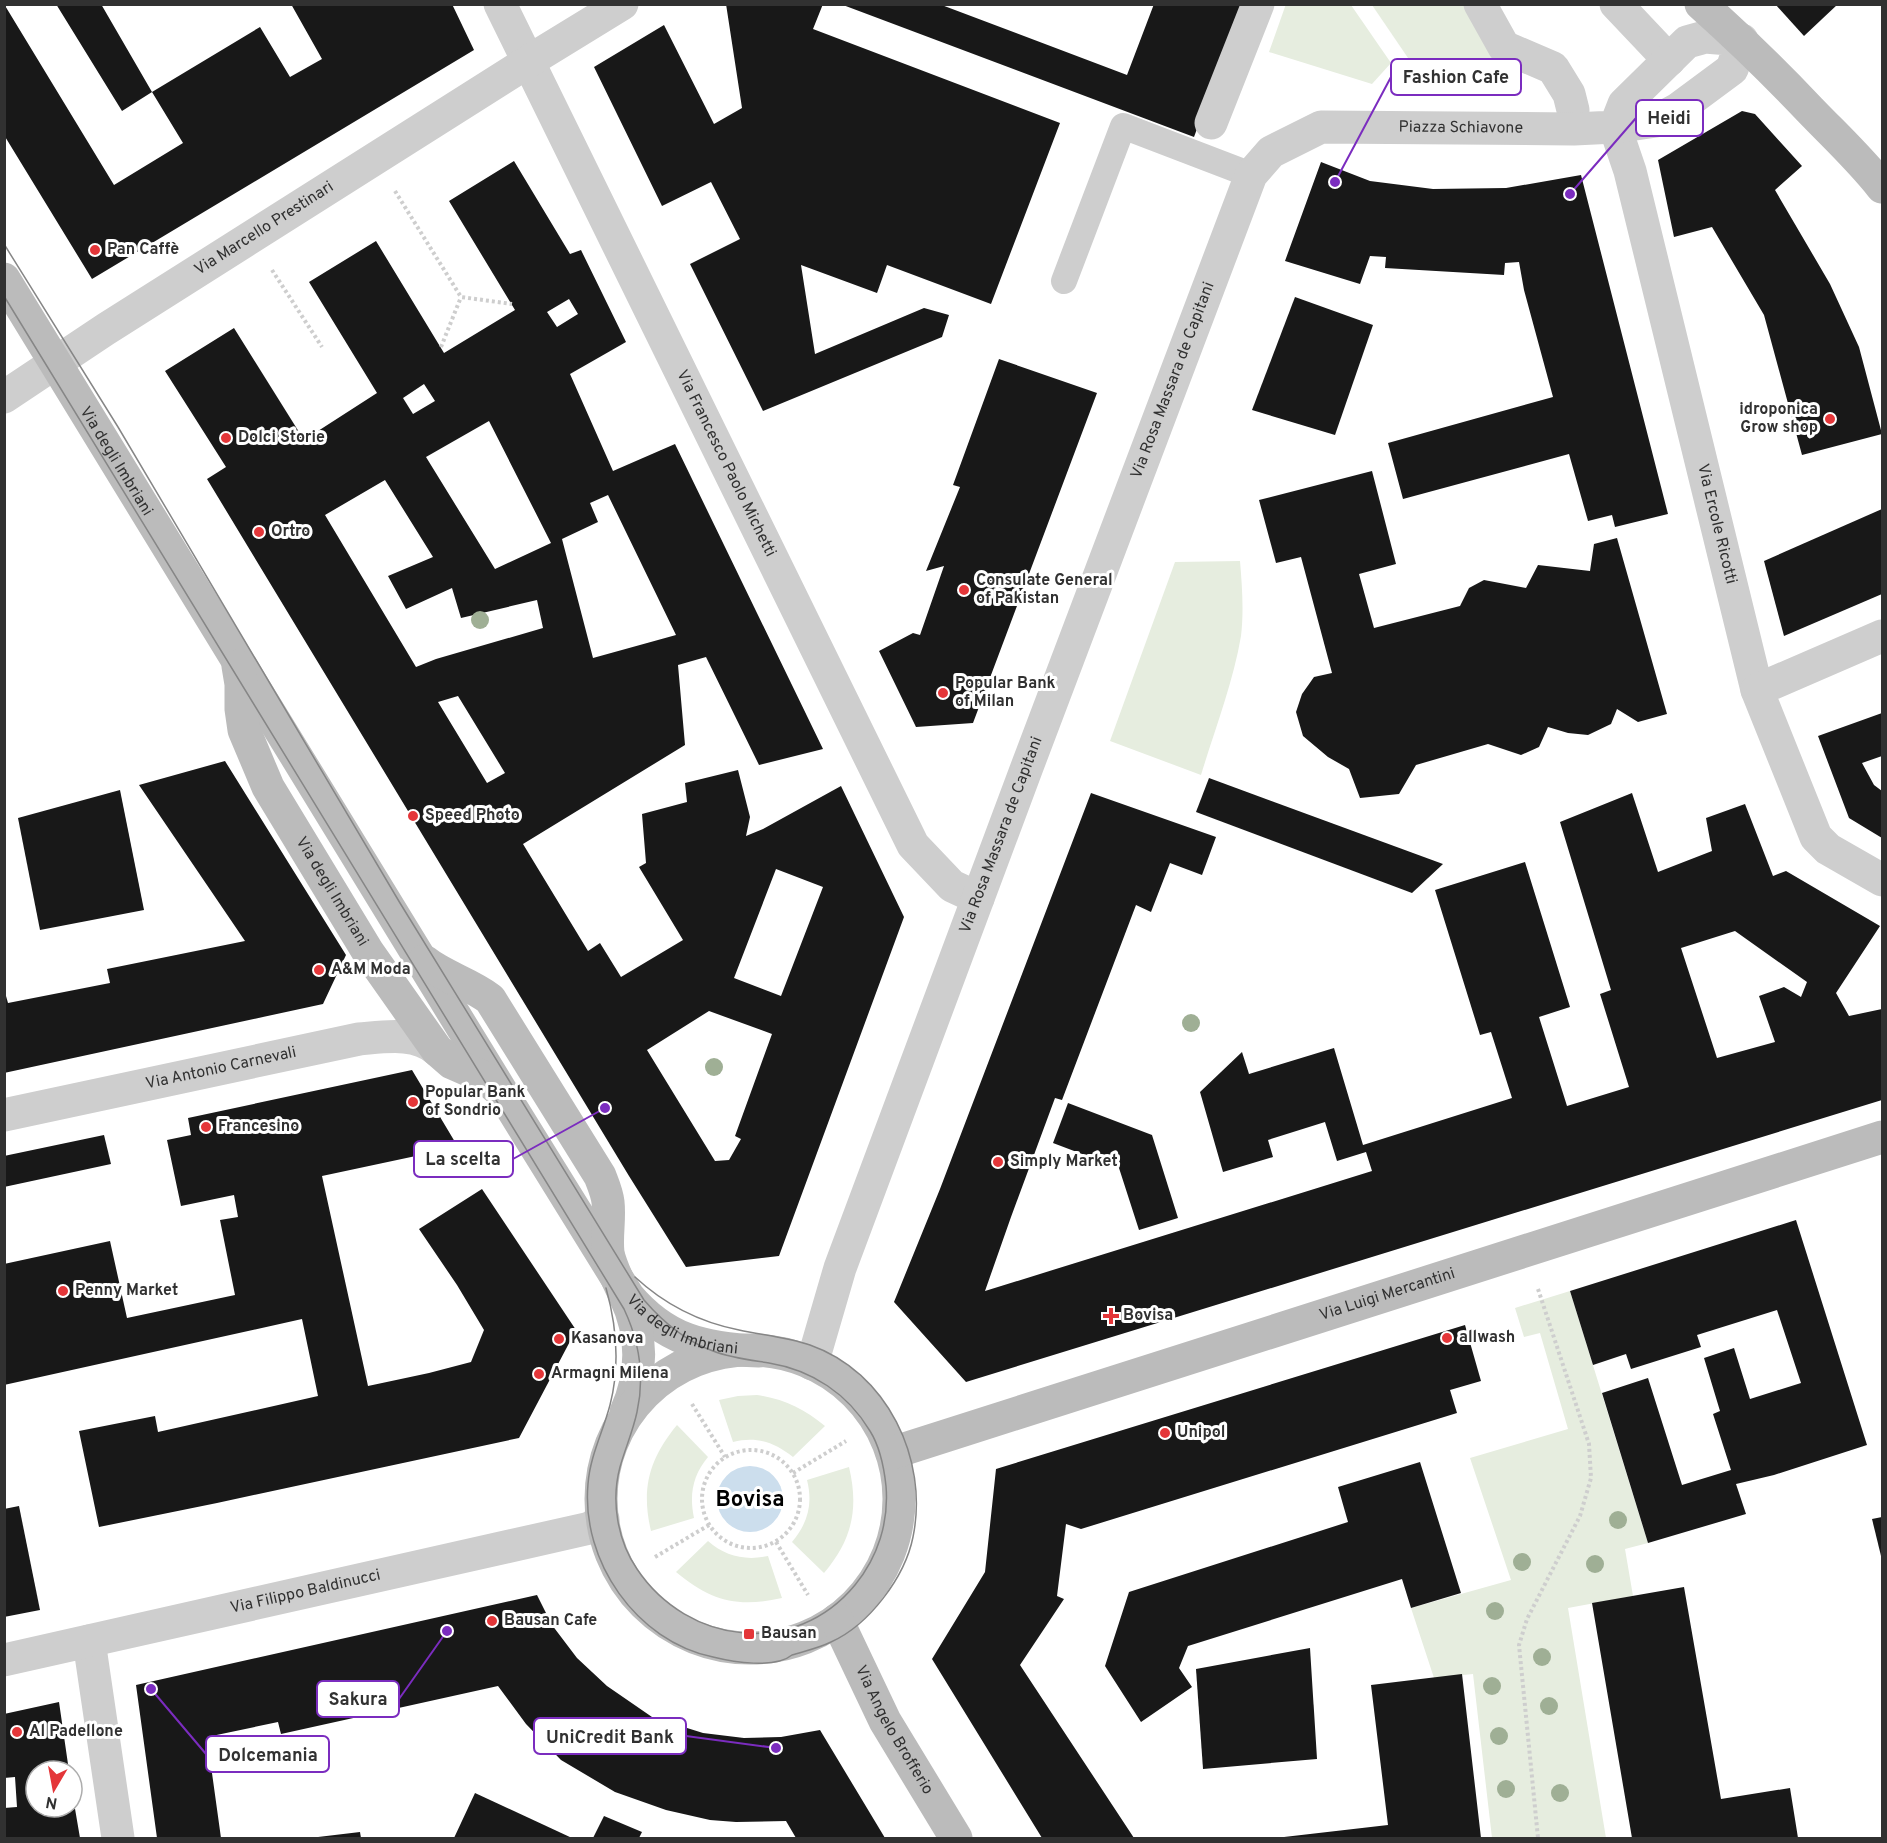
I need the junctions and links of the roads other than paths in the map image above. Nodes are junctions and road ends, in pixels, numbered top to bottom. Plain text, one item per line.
1 (500, 4) edge
2 (622, 4) edge
3 (1258, 4) edge
4 (1480, 4) edge
5 (1616, 4) edge
6 (1701, 4) edge
7 (1742, 40) junction
8 (1669, 60) junction
9 (528, 62) junction
10 (1573, 110) dead end
11 (1211, 123) dead end
12 (1615, 127) junction
13 (1251, 175) junction
14 (1882, 187) edge
15 (4, 279) edge
16 (1064, 280) dead end
17 (56, 363) junction
18 (4, 397) edge
19 (1882, 636) edge
20 (229, 646) junction
21 (1757, 690) junction
22 (1882, 880) edge
23 (978, 898) junction
24 (415, 950) junction
25 (437, 1050) junction
26 (506, 1099) junction
27 (4, 1115) edge
28 (1882, 1137) edge
29 (616, 1279) junction
30 (759, 1351) junction
31 (812, 1364) junction
32 (614, 1438) junction
33 (892, 1453) junction
34 (603, 1519) junction
35 (837, 1620) junction
36 (89, 1641) junction
37 (4, 1660) edge
38 (118, 1839) edge
39 (956, 1839) edge

1 - 9 street, Via Francesco Paolo Michetti
2 - 9 street, Via Marcello Prestinari
3 - 11 street
4 - 10 street
5 - 8 street
6 - 7 street
7 - 8 street
7 - 12 street, Piazza Schiavone
7 - 14 street
8 - 12 street
9 - 17 street, Via Marcello Prestinari
9 - 23 street, Via Francesco Paolo Michetti
12 - 13 street, Piazza Schiavone
12 - 21 street, Via Ercole Ricotti
13 - 16 lane
13 - 23 street, Via Rosa Massara de Capitani
15 - 17 street, Via degli Imbriani
17 - 18 street, Via Marcello Prestinari
17 - 20 street, Via degli Imbriani
19 - 21 street
20 - 24 street, Via degli Imbriani
20 - 25 street, Via degli Imbriani
21 - 22 street, Via Ercole Ricotti
23 - 31 street, Via Rosa Massara de Capitani
24 - 26 street, Via degli Imbriani
24 - 29 street, Via degli Imbriani
25 - 26 street, Via degli Imbriani
25 - 27 street, Via Antonio Carnevali
26 - 29 street, Via degli Imbriani
28 - 33 street, Via Luigi Mercantini
29 - 30 street, Via degli Imbriani
29 - 32 street, Via degli Imbriani
30 - 31 street
30 - 32 street
31 - 33 street
32 - 34 street
33 - 35 street
34 - 35 street
34 - 36 street, Via Filippo Baldinucci
35 - 39 street, Via Angelo Brofferio
36 - 37 street, Via Filippo Baldinucci
36 - 38 street

